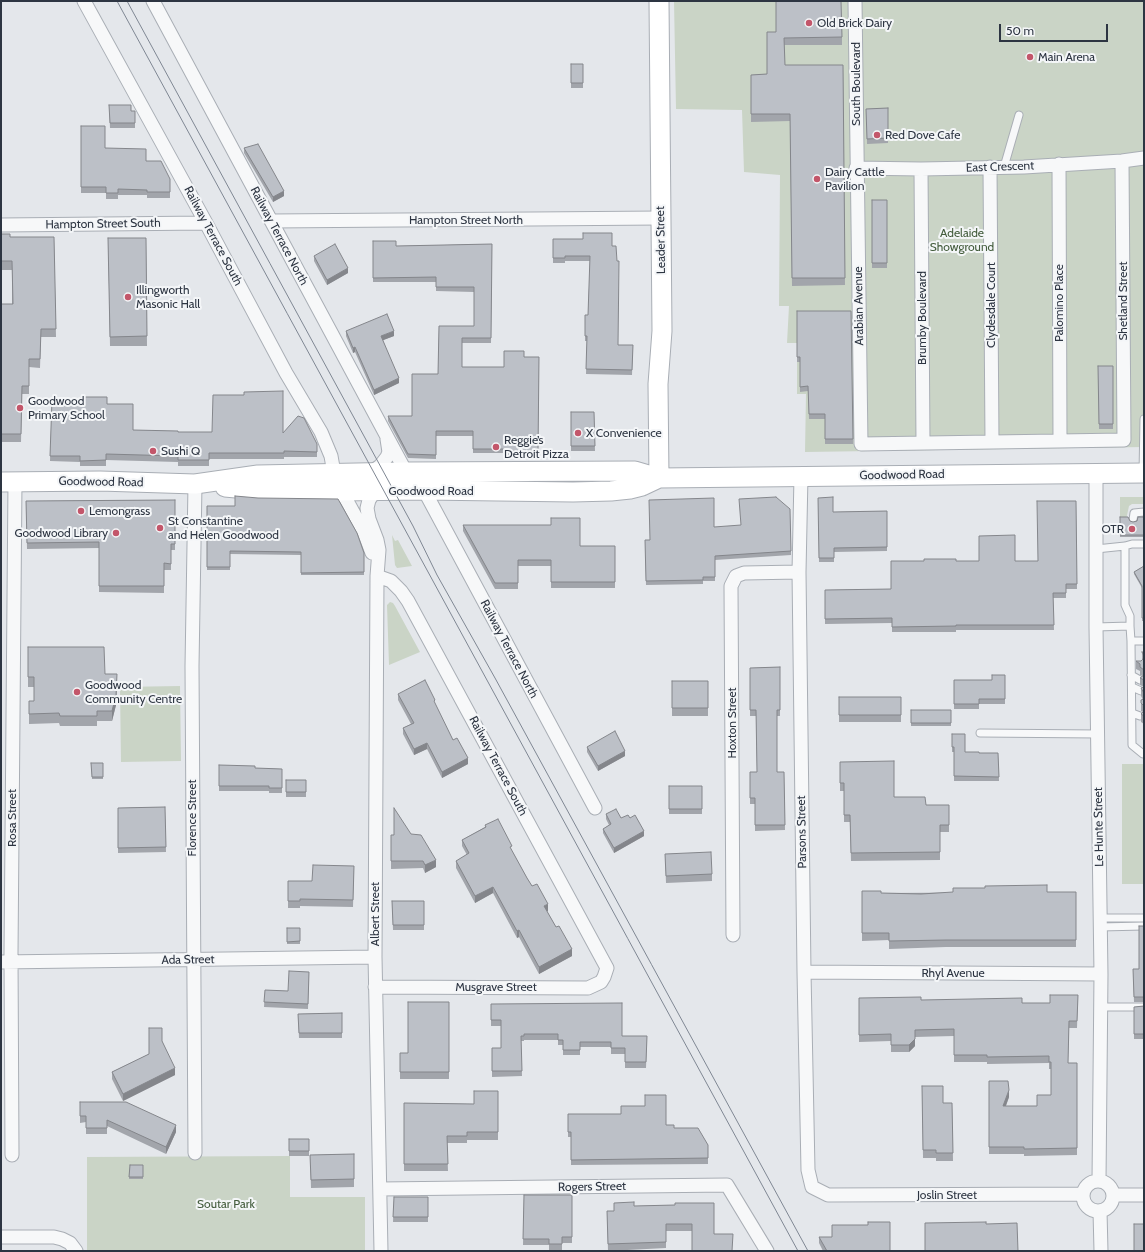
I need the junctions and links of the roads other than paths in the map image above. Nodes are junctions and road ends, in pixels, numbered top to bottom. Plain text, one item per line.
1 (84, 1) edge
2 (153, 1) edge
3 (659, 1) edge
4 (855, 1) edge
5 (1019, 115) dead end
6 (1144, 158) edge
7 (1122, 161) junction
8 (1058, 164) junction
9 (990, 167) junction
10 (1004, 167) junction
11 (856, 168) junction
12 (921, 169) junction
13 (661, 218) junction
14 (271, 221) junction
15 (206, 223) junction
16 (1, 225) edge
17 (1144, 419) edge
18 (386, 436) junction
19 (1060, 441) junction
20 (992, 442) junction
21 (923, 443) junction
22 (406, 472) junction
23 (370, 473) junction
24 (1096, 473) junction
25 (1143, 473) edge
26 (801, 476) junction
27 (659, 478) junction
28 (8, 482) edge
29 (336, 482) junction
30 (198, 484) junction
31 (424, 490) junction
32 (375, 491) junction
33 (1144, 512) edge
34 (1133, 520) edge
35 (1130, 542) junction
36 (1144, 544) edge
37 (1096, 549) junction
38 (799, 572) junction
39 (377, 576) junction
40 (1130, 626) junction
41 (1096, 627) junction
42 (1144, 640) edge
43 (1131, 641) junction
44 (1131, 659) junction
45 (1139, 664) edge
46 (1131, 675) junction
47 (1140, 680) edge
48 (1132, 687) junction
49 (1141, 691) edge
50 (1132, 699) junction
51 (1141, 704) edge
52 (1132, 713) junction
53 (1140, 716) dead end
54 (980, 733) dead end
55 (1098, 734) junction
56 (1144, 754) edge
57 (595, 808) dead end
58 (1144, 918) edge
59 (1100, 923) junction
60 (1144, 926) edge
61 (733, 935) dead end
62 (375, 957) junction
63 (193, 959) junction
64 (6, 962) edge
65 (607, 968) joint
66 (804, 972) junction
67 (1101, 974) junction
68 (375, 987) junction
69 (1100, 1007) junction
70 (1144, 1007) edge
71 (195, 1152) dead end
72 (12, 1154) dead end
73 (1099, 1181) junction
74 (812, 1187) joint
75 (380, 1189) junction
76 (1083, 1194) junction
77 (1114, 1195) junction
78 (1144, 1195) edge
79 (1100, 1211) junction
80 (1, 1237) edge
81 (76, 1251) edge
82 (381, 1251) edge
83 (767, 1251) edge
84 (1101, 1251) edge

1 - 15 street, Railway Terrace South
2 - 14 street, Railway Terrace North
3 - 13 main road, Leader Street
4 - 11 street, South Boulevard
5 - 10 lane
6 - 7 street, East Crescent
7 - 8 street, East Crescent
7 - 19 street, Shetland Street
8 - 10 street, East Crescent
8 - 19 street, Palomino Place
9 - 10 street, East Crescent
9 - 12 street, East Crescent
9 - 20 street, Clydesdale Court
11 - 12 street, East Crescent
11 - 21 street, Arabian Avenue
12 - 21 street, Brumby Boulevard
13 - 14 street, Hampton Street North
13 - 27 main road, Leader Street
14 - 18 street, Railway Terrace North
15 - 16 street, Hampton Street South
15 - 29 street, Railway Terrace South
17 - 25 lane
18 - 22 street, Railway Terrace North
18 - 23 street
19 - 20 street
20 - 21 street
22 - 23 main road, Goodwood Road
22 - 27 main road, Goodwood Road
23 - 29 main road, Goodwood Road
24 - 25 main road, Goodwood Road
24 - 26 main road, Goodwood Road
24 - 37 street, Le Hunte Street
26 - 27 main road, Goodwood Road
26 - 38 street, Parsons Street
27 - 31 main road, Goodwood Road
28 - 30 main road, Goodwood Road
28 - 64 street, Rosa Street
29 - 30 main road, Goodwood Road
29 - 32 main road, Goodwood Road
29 - 39 street, Albert Street
30 - 63 street, Florence Street
31 - 32 main road, Goodwood Road
31 - 57 street, Railway Terrace North
32 - 39 street, Albert Street
33 - 34 lane
35 - 36 lane
35 - 37 lane
35 - 40 lane
37 - 41 street, Le Hunte Street
38 - 61 street, Hoxton Street
38 - 66 street, Parsons Street
39 - 62 street, Albert Street
39 - 65 street, Railway Terrace South
40 - 41 lane
40 - 43 lane
41 - 55 street, Le Hunte Street
42 - 43 lane
43 - 44 lane
44 - 45 lane
44 - 46 lane
46 - 47 lane
46 - 48 lane
48 - 49 lane
48 - 50 lane
50 - 51 lane
50 - 52 lane
52 - 53 lane
52 - 56 lane
54 - 55 lane
55 - 59 street, Le Hunte Street
58 - 59 lane
59 - 60 lane
59 - 67 street, Le Hunte Street
62 - 63 street, Ada Street
62 - 68 street, Albert Street
63 - 64 street, Ada Street
63 - 71 street, Florence Street
64 - 72 street, Rosa Street
65 - 68 street, Musgrave Street
66 - 67 street, Rhyl Avenue
66 - 74 street, Parsons Street
67 - 69 street, Le Hunte Street
68 - 75 street, Albert Street
69 - 70 lane
69 - 73 street, Le Hunte Street
73 - 76 street
73 - 77 street
74 - 76 street, Joslin Street
75 - 82 street, Albert Street
75 - 83 street, Rogers Street
76 - 79 street
77 - 78 street
77 - 79 street
79 - 84 street
80 - 81 street

